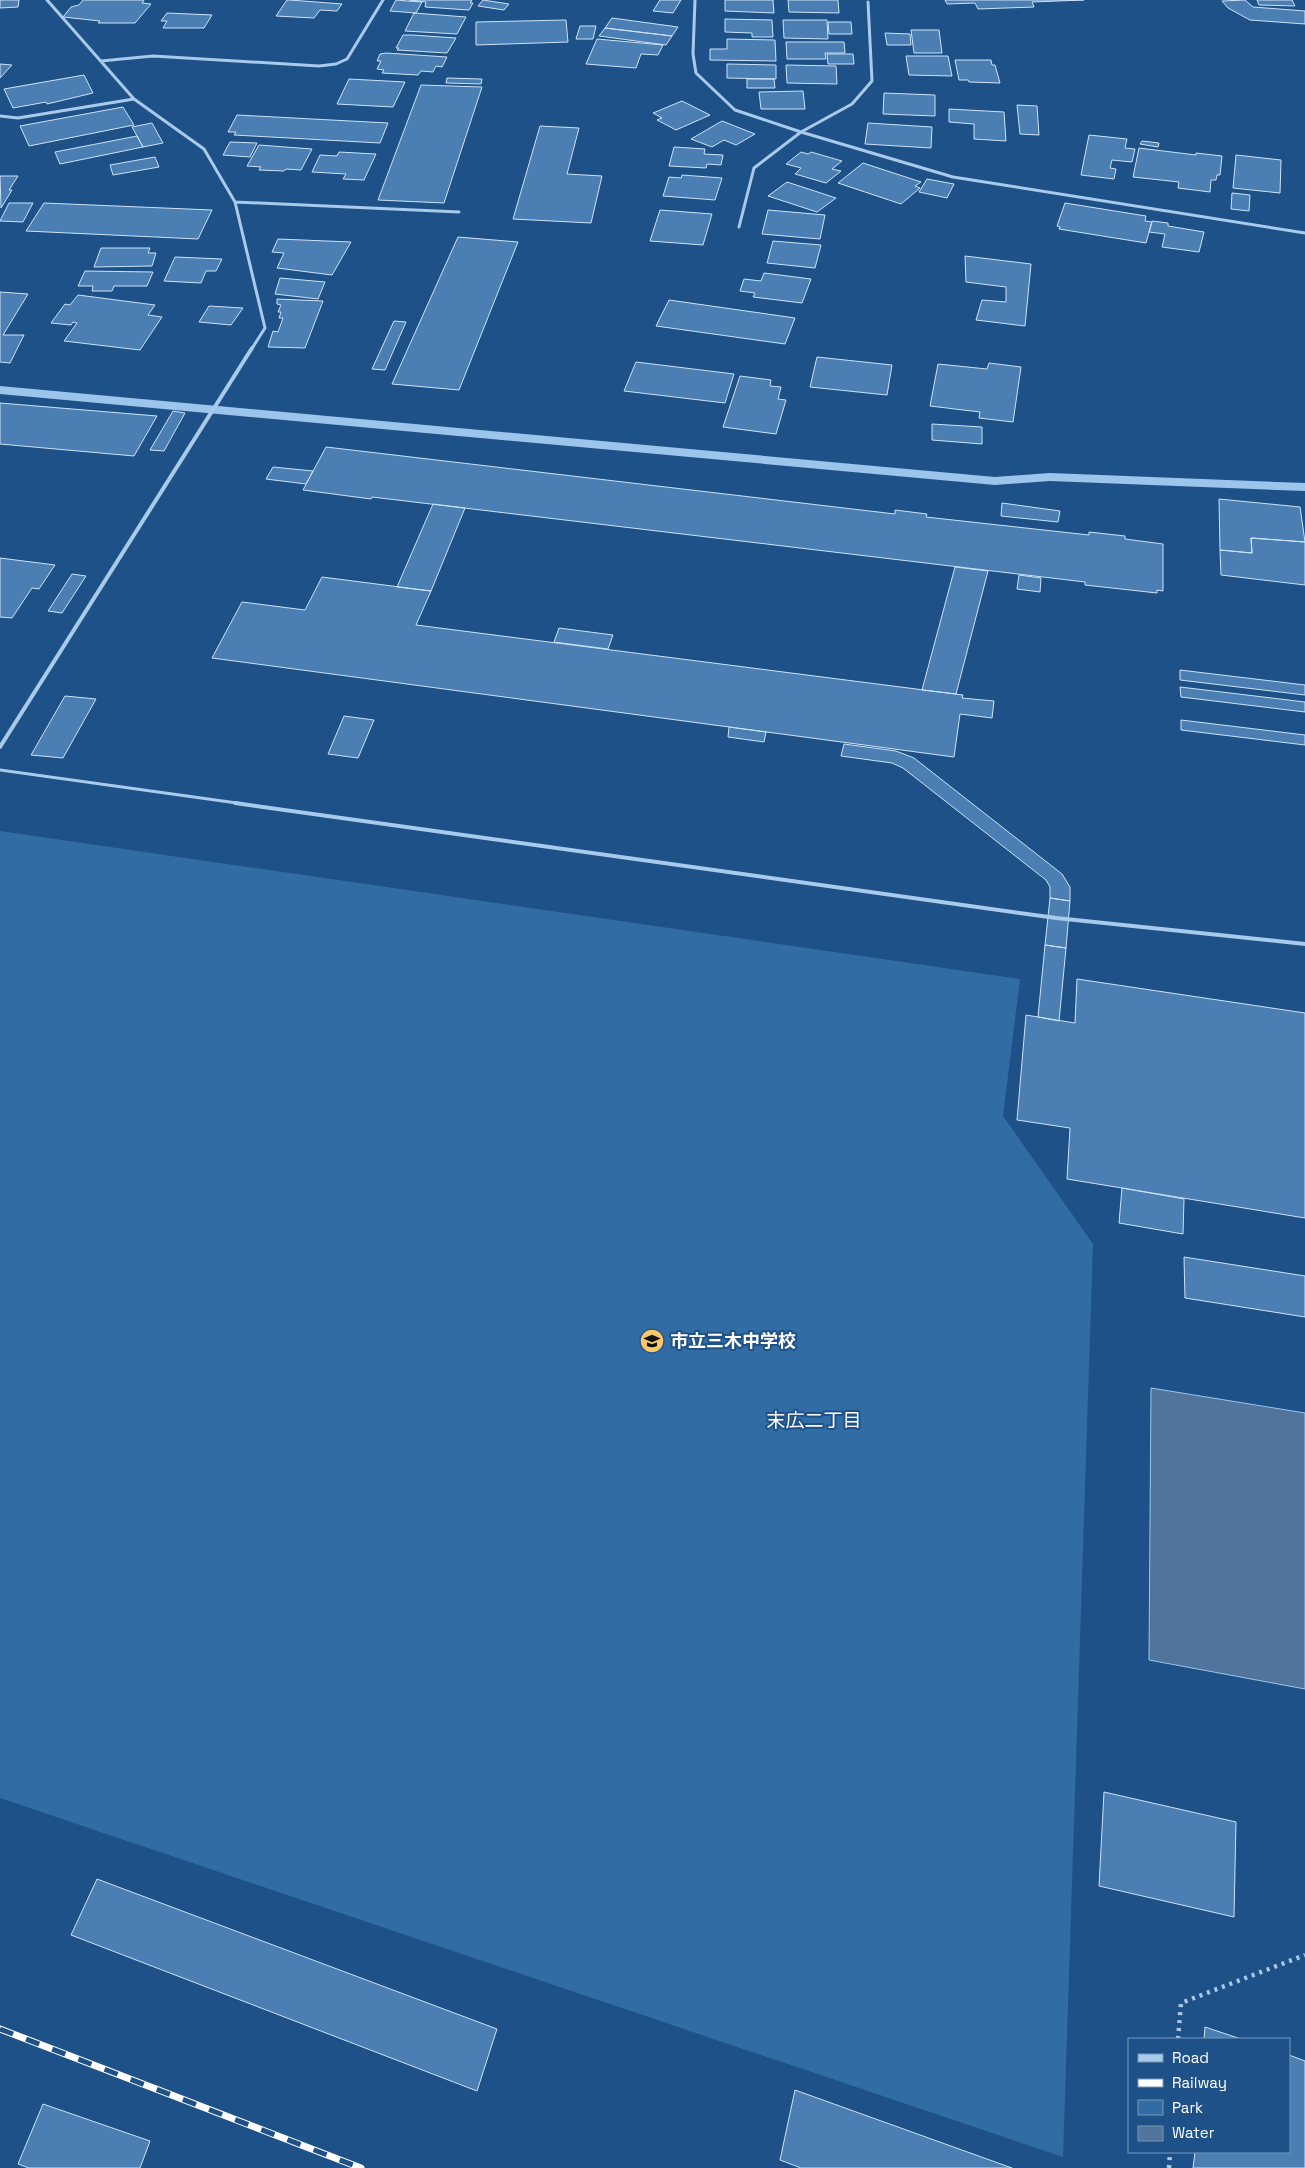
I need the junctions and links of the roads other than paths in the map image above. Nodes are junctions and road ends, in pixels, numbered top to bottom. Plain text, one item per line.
1 (47, 0) edge
2 (383, 0) edge
3 (695, 0) edge
4 (868, 2) dead end
5 (101, 61) junction
6 (134, 99) junction
7 (0, 116) edge
8 (800, 132) junction
9 (235, 202) junction
10 (459, 212) dead end
11 (739, 227) dead end
12 (1305, 232) edge
13 (0, 748) edge
14 (0, 770) edge
15 (1305, 944) edge

1 - 5 street
2 - 5 street
3 - 8 street
4 - 8 street
5 - 6 street
6 - 7 street
6 - 9 street
8 - 11 street
8 - 12 street
9 - 10 street
9 - 13 street
14 - 15 lane

